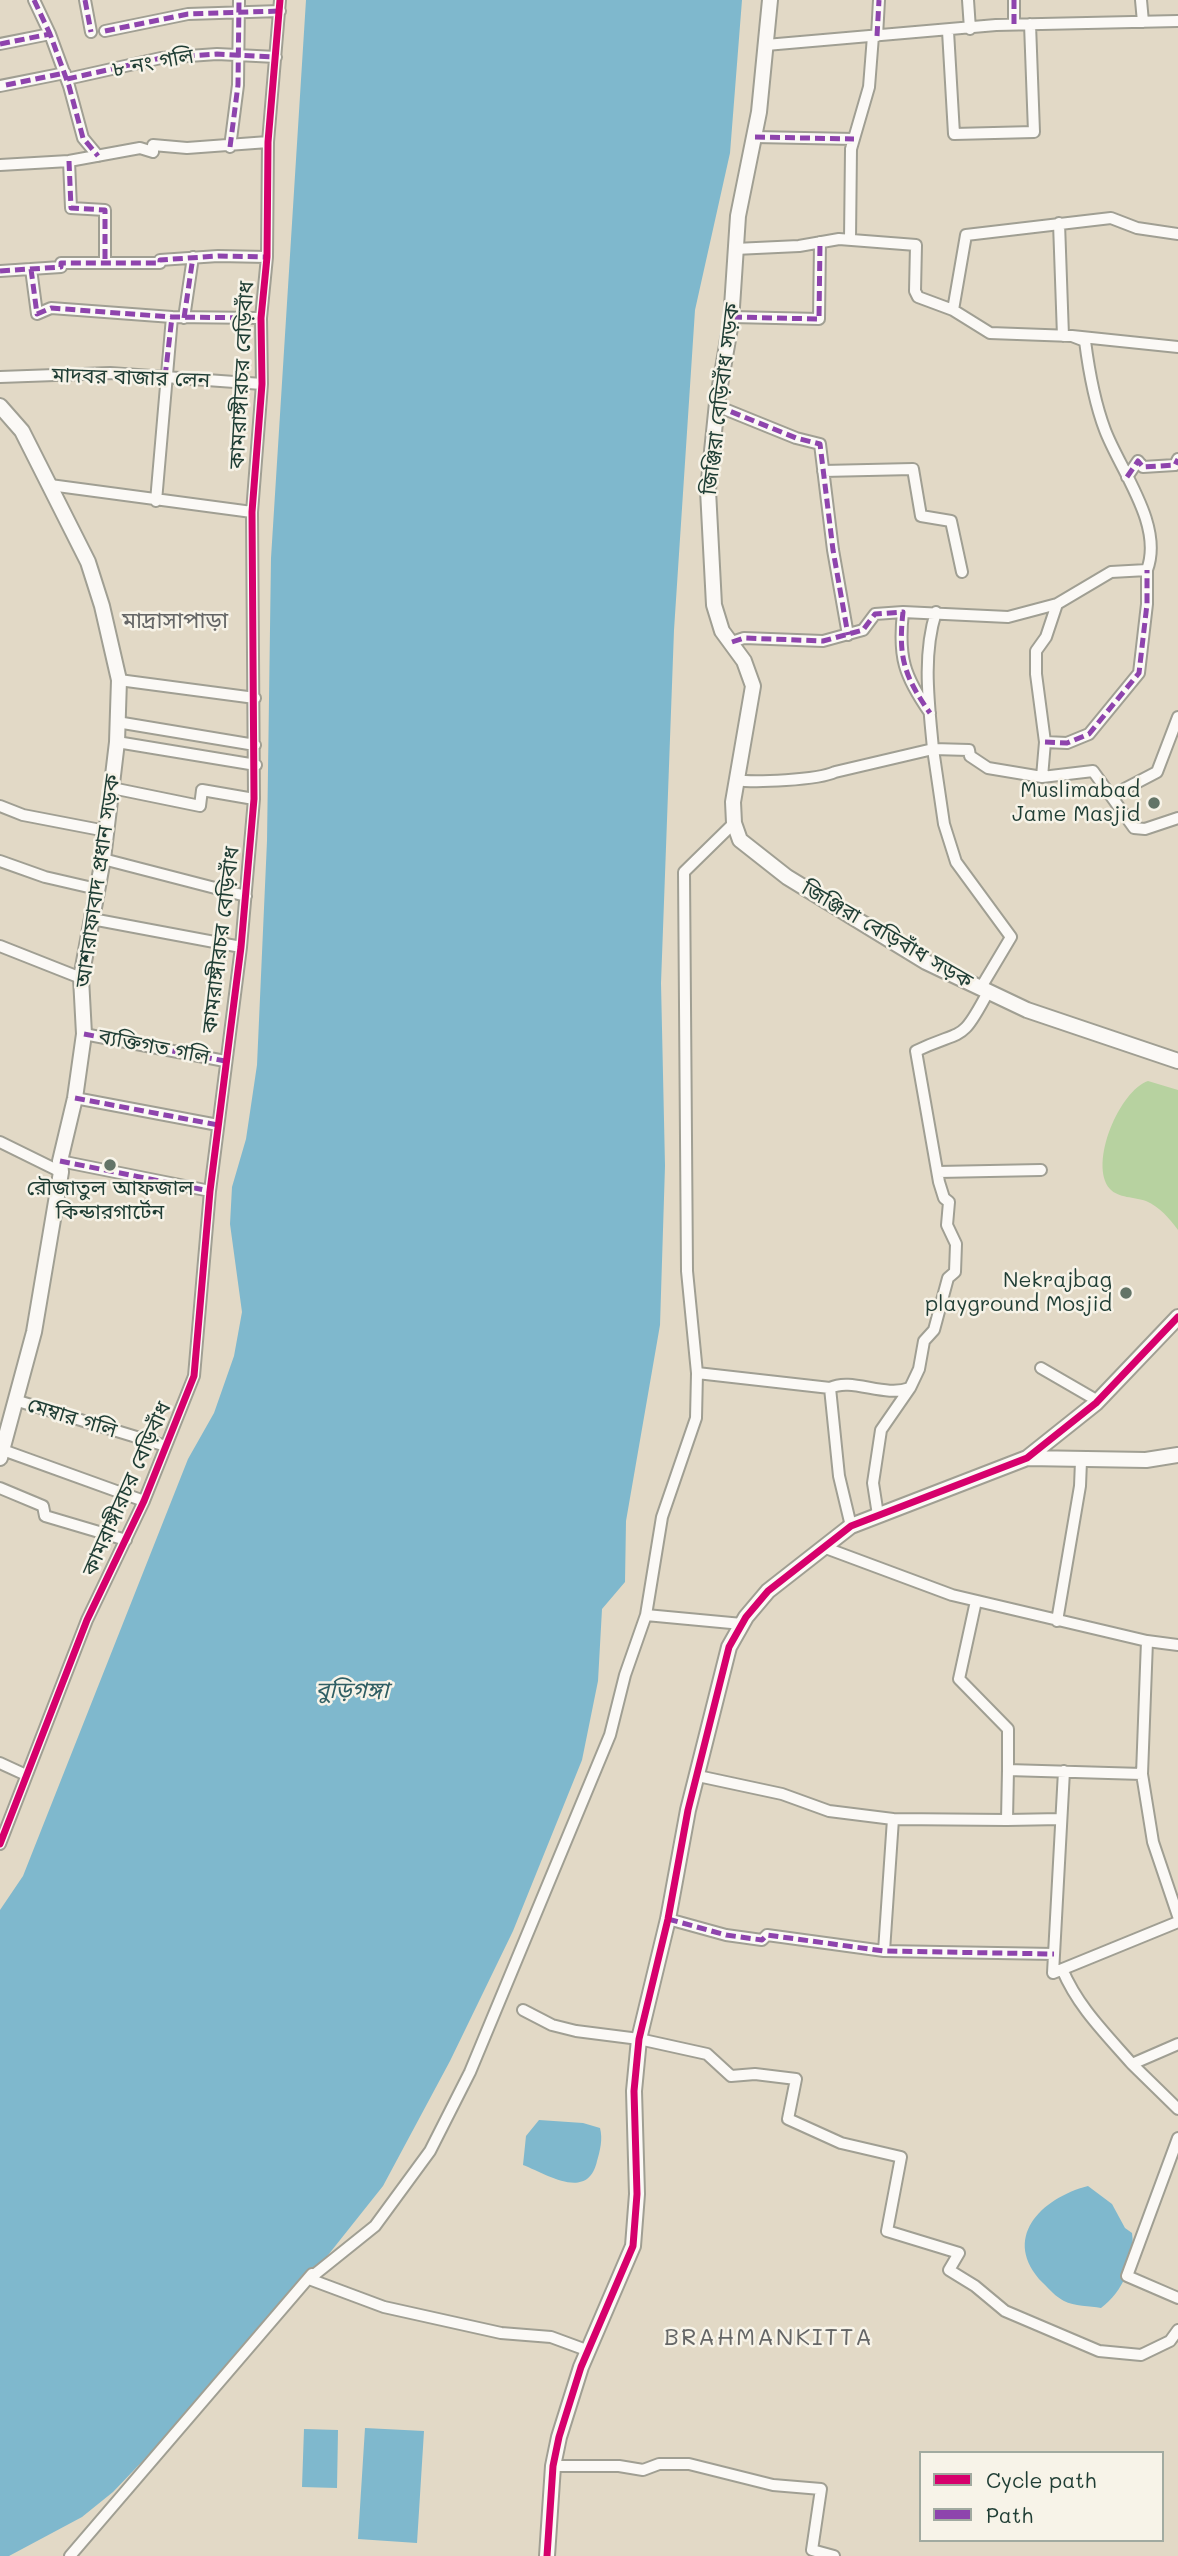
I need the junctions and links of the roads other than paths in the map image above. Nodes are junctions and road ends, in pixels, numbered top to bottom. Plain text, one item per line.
1 (34, 0) edge
2 (85, 0) edge
3 (770, 0) edge
4 (879, 0) edge
5 (968, 0) edge
6 (1014, 0) edge
7 (1141, 0) edge
8 (239, 5) edge
9 (280, 5) edge
10 (1178, 21) edge
11 (1143, 22) junction
12 (1014, 24) junction
13 (1030, 24) junction
14 (970, 29) junction
15 (105, 31) dead end
16 (948, 31) junction
17 (92, 32) dead end
18 (50, 34) junction
19 (875, 36) junction
20 (0, 44) edge
21 (766, 45) junction
22 (239, 55) junction
23 (276, 57) junction
24 (66, 76) junction
25 (3, 85) edge
26 (755, 137) junction
27 (854, 139) junction
28 (268, 142) junction
29 (230, 147) junction
30 (98, 156) junction
31 (69, 161) junction
32 (0, 165) edge
33 (1059, 223) junction
34 (1178, 234) edge
35 (850, 239) junction
36 (820, 242) junction
37 (736, 249) junction
38 (193, 257) junction
39 (267, 257) junction
40 (105, 262) junction
41 (32, 269) junction
42 (0, 271) edge
43 (953, 310) junction
44 (172, 317) junction
45 (732, 317) junction
46 (184, 318) junction
47 (261, 318) junction
48 (1067, 336) junction
49 (1178, 346) edge
50 (0, 377) edge
51 (165, 377) junction
52 (262, 384) junction
53 (0, 406) edge
54 (717, 406) junction
55 (1178, 459) edge
56 (823, 471) junction
57 (1127, 477) junction
58 (50, 485) junction
59 (156, 501) junction
60 (252, 512) junction
61 (1147, 570) junction
62 (961, 572) dead end
63 (1057, 604) junction
64 (903, 612) junction
65 (936, 612) junction
66 (848, 635) junction
67 (732, 642) junction
68 (118, 680) junction
69 (255, 698) junction
70 (930, 713) junction
71 (1178, 717) edge
72 (117, 722) junction
73 (117, 742) junction
74 (1045, 742) junction
75 (255, 745) junction
76 (933, 749) junction
77 (256, 765) junction
78 (1042, 777) junction
79 (736, 780) junction
80 (112, 788) junction
81 (1111, 796) junction
82 (254, 799) junction
83 (0, 806) edge
84 (1178, 818) edge
85 (734, 823) junction
86 (106, 831) junction
87 (103, 859) junction
88 (0, 861) edge
89 (97, 889) junction
90 (246, 896) junction
91 (92, 919) junction
92 (0, 946) edge
93 (241, 947) junction
94 (81, 978) junction
95 (984, 990) junction
96 (84, 1034) junction
97 (225, 1060) junction
98 (1178, 1061) edge
99 (75, 1098) junction
100 (218, 1125) junction
101 (0, 1142) edge
102 (61, 1167) junction
103 (1041, 1170) dead end
104 (938, 1172) junction
105 (210, 1191) junction
106 (1178, 1317) edge
107 (1041, 1368) dead end
108 (697, 1373) junction
109 (830, 1388) junction
110 (910, 1388) junction
111 (18, 1401) junction
112 (1098, 1401) junction
113 (166, 1446) junction
114 (1, 1452) edge
115 (1178, 1455) edge
116 (1027, 1458) junction
117 (1081, 1461) junction
118 (0, 1488) edge
119 (144, 1501) junction
120 (878, 1515) junction
121 (852, 1526) junction
122 (126, 1540) junction
123 (823, 1548) junction
124 (976, 1601) junction
125 (646, 1615) junction
126 (1056, 1621) junction
127 (742, 1624) junction
128 (1147, 1641) junction
129 (1178, 1645) edge
130 (0, 1763) edge
131 (1008, 1770) junction
132 (1064, 1771) junction
133 (1142, 1774) junction
134 (26, 1775) junction
135 (698, 1776) junction
136 (892, 1819) junction
137 (1061, 1819) junction
138 (1007, 1820) junction
139 (0, 1844) edge
140 (1178, 1916) edge
141 (668, 1919) junction
142 (1178, 1922) edge
143 (884, 1951) junction
144 (1054, 1954) junction
145 (1062, 1969) junction
146 (523, 2010) dead end
147 (639, 2039) junction
148 (1178, 2044) edge
149 (1132, 2064) junction
150 (1178, 2109) edge
151 (1178, 2138) edge
152 (326, 2258) dead end
153 (1178, 2298) edge
154 (1178, 2330) edge
155 (589, 2351) junction
156 (553, 2466) junction
157 (70, 2556) edge
158 (547, 2556) edge
159 (834, 2556) edge

1 - 18 street
2 - 17 street
3 - 21 street, জিঞ্জিরা বেড়িবাঁধ সড়ক
4 - 19 street
5 - 14 street
6 - 12 street
7 - 11 street
8 - 9 street
8 - 15 street
8 - 22 street
9 - 23 street, কামরাঙ্গীরচর বেড়িবাঁধ
10 - 11 street
11 - 13 street
12 - 13 street
12 - 14 street
13 - 16 street
14 - 16 street
16 - 19 street
18 - 20 street
18 - 24 street
19 - 21 street
19 - 27 street
21 - 26 street, জিঞ্জিরা বেড়িবাঁধ সড়ক
22 - 23 street, ৮ নং গলি
22 - 24 street, ৮ নং গলি
22 - 29 street
23 - 28 street, কামরাঙ্গীরচর বেড়িবাঁধ
24 - 25 street, ৮ নং গলি
24 - 30 street
26 - 27 street
26 - 37 street, জিঞ্জিরা বেড়িবাঁধ সড়ক
27 - 35 street
28 - 29 street
28 - 39 street, কামরাঙ্গীরচর বেড়িবাঁধ
29 - 30 street
30 - 31 street
31 - 32 street
31 - 40 street
33 - 34 street
33 - 43 street
33 - 48 street
35 - 36 street
35 - 43 street
36 - 37 street
36 - 45 street
37 - 45 street, জিঞ্জিরা বেড়িবাঁধ সড়ক
38 - 39 street
38 - 40 street
38 - 46 street
39 - 47 street, কামরাঙ্গীরচর বেড়িবাঁধ
40 - 41 street
41 - 42 street
41 - 44 street
43 - 48 street
44 - 46 street
44 - 51 street
45 - 54 street, জিঞ্জিরা বেড়িবাঁধ সড়ক
46 - 47 street
47 - 52 street, কামরাঙ্গীরচর বেড়িবাঁধ
48 - 49 street
48 - 57 street
50 - 51 street, মাদবর বাজার লেন
51 - 52 street, মাদবর বাজার লেন
51 - 59 street
52 - 60 street, কামরাঙ্গীরচর বেড়িবাঁধ
53 - 58 street, আশরাফাবাদ প্রধান সড়ক
54 - 56 street
54 - 67 street, জিঞ্জিরা বেড়িবাঁধ সড়ক
55 - 57 street
56 - 62 street
56 - 66 street
57 - 61 street
58 - 59 street
58 - 68 street, আশরাফাবাদ প্রধান সড়ক
59 - 60 street
60 - 69 street, কামরাঙ্গীরচর বেড়িবাঁধ
61 - 63 street
61 - 74 street
63 - 65 street
63 - 74 street
64 - 65 street
64 - 66 street
64 - 70 street
65 - 70 street
66 - 67 street
67 - 79 street, জিঞ্জিরা বেড়িবাঁধ সড়ক
68 - 69 street
68 - 72 street, আশরাফাবাদ প্রধান সড়ক
69 - 75 street, কামরাঙ্গীরচর বেড়িবাঁধ
70 - 76 street
71 - 81 street
72 - 73 street, আশরাফাবাদ প্রধান সড়ক
72 - 75 street
73 - 77 street
73 - 80 street, আশরাফাবাদ প্রধান সড়ক
74 - 78 street
75 - 77 street, কামরাঙ্গীরচর বেড়িবাঁধ
76 - 78 street
76 - 79 street
76 - 95 street
77 - 82 street, কামরাঙ্গীরচর বেড়িবাঁধ
78 - 81 street
79 - 85 street, জিঞ্জিরা বেড়িবাঁধ সড়ক
80 - 82 street
80 - 86 street, আশরাফাবাদ প্রধান সড়ক
81 - 84 street
82 - 90 street, কামরাঙ্গীরচর বেড়িবাঁধ
83 - 86 street
85 - 95 street, জিঞ্জিরা বেড়িবাঁধ সড়ক
85 - 108 street
86 - 87 street, আশরাফাবাদ প্রধান সড়ক
87 - 89 street, আশরাফাবাদ প্রধান সড়ক
87 - 90 street
88 - 89 street
89 - 91 street, আশরাফাবাদ প্রধান সড়ক
90 - 93 street, কামরাঙ্গীরচর বেড়িবাঁধ
91 - 93 street
91 - 94 street, আশরাফাবাদ প্রধান সড়ক
92 - 94 street
93 - 97 street, কামরাঙ্গীরচর বেড়িবাঁধ
94 - 96 street, আশরাফাবাদ প্রধান সড়ক
95 - 98 street, জিঞ্জিরা বেড়িবাঁধ সড়ক
95 - 104 street
96 - 97 street, ব্যক্তিগত গলি
96 - 99 street, আশরাফাবাদ প্রধান সড়ক
97 - 100 street, কামরাঙ্গীরচর বেড়িবাঁধ
99 - 100 street
99 - 102 street, আশরাফাবাদ প্রধান সড়ক
100 - 105 street, কামরাঙ্গীরচর বেড়িবাঁধ
101 - 102 street
102 - 105 street
102 - 111 street, আশরাফাবাদ প্রধান সড়ক
103 - 104 street
104 - 110 street
105 - 113 street, কামরাঙ্গীরচর বেড়িবাঁধ
106 - 112 street
107 - 112 street
108 - 109 street
108 - 125 street
109 - 110 street
109 - 121 street
110 - 120 street
111 - 113 street, মেম্বার গলি
111 - 114 street, আশরাফাবাদ প্রধান সড়ক
112 - 116 street
113 - 119 street, কামরাঙ্গীরচর বেড়িবাঁধ
114 - 119 street
115 - 117 street
116 - 117 street
116 - 120 street
117 - 126 street
118 - 122 street
119 - 122 street, কামরাঙ্গীরচর বেড়িবাঁধ
120 - 121 street
121 - 123 street
122 - 134 street, কামরাঙ্গীরচর বেড়িবাঁধ
123 - 124 street
123 - 127 street
124 - 126 street
124 - 131 street
125 - 127 street
125 - 155 street
126 - 128 street
127 - 135 street
128 - 129 street
128 - 133 street
130 - 134 street
131 - 132 street
131 - 138 street
132 - 133 street
132 - 137 street
133 - 140 street
134 - 139 street, কামরাঙ্গীরচর বেড়িবাঁধ
135 - 136 street
135 - 141 street
136 - 138 street
136 - 143 street
137 - 138 street
137 - 144 street
141 - 143 street
141 - 147 street
142 - 145 street
143 - 144 street
144 - 145 street
145 - 149 street
146 - 147 street
147 - 154 street
147 - 155 street
148 - 149 street
149 - 150 street
151 - 153 street
152 - 157 street
155 - 156 street
156 - 158 street
156 - 159 street

